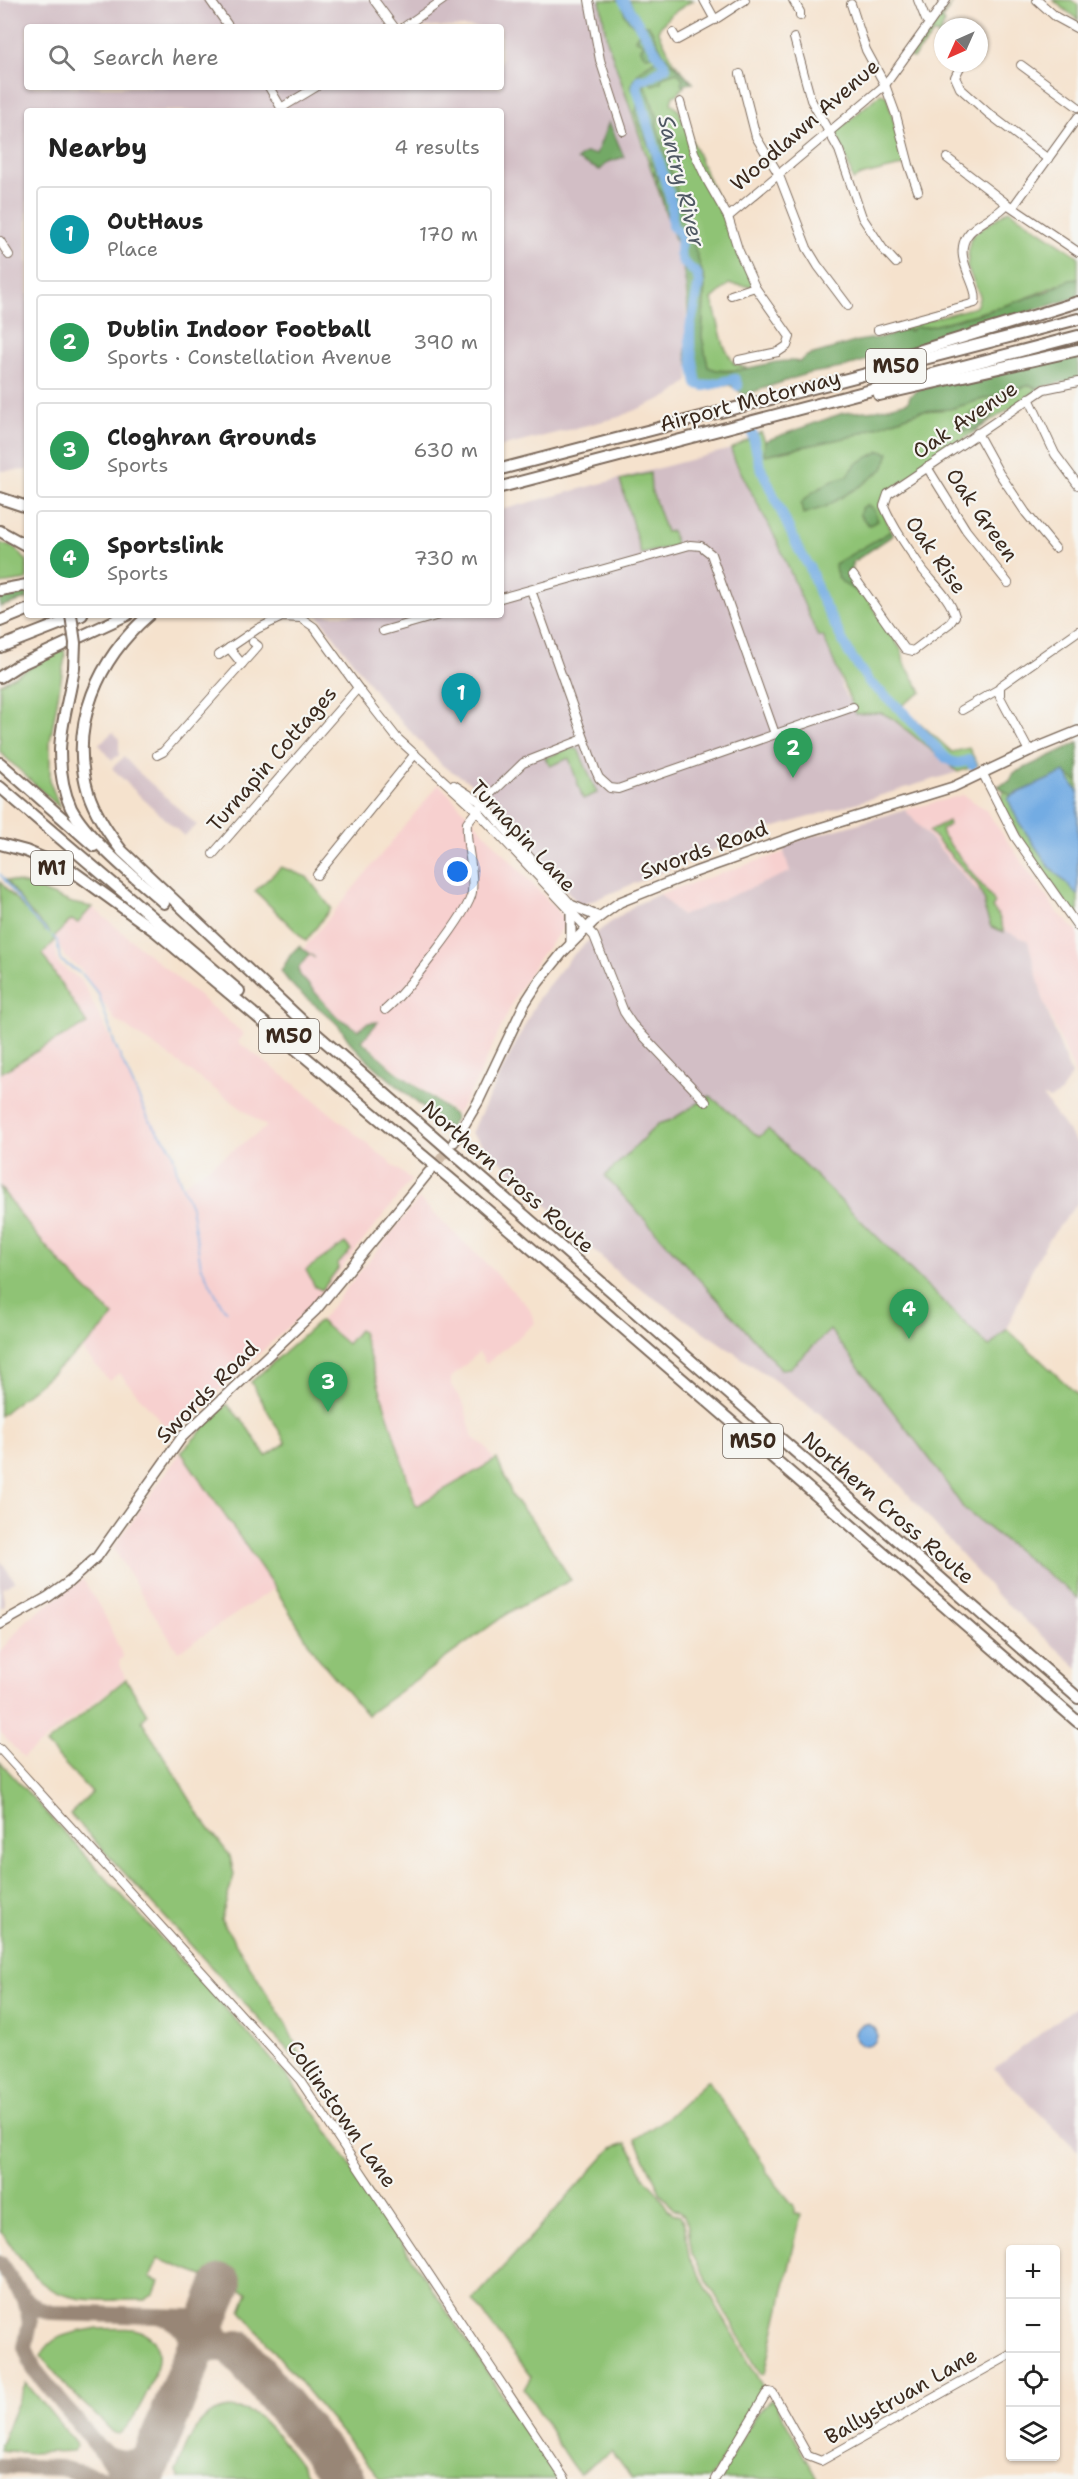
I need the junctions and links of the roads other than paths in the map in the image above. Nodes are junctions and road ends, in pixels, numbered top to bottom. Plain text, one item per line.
1 (210, 0) edge
2 (374, 0) edge
3 (443, 0) edge
4 (588, 0) edge
5 (704, 0) edge
6 (745, 0) edge
7 (793, 0) edge
8 (918, 0) edge
9 (946, 0) edge
10 (1037, 0) edge
11 (851, 4) dead end
12 (800, 16) dead end
13 (716, 20) junction
14 (930, 22) junction
15 (228, 24) edge
16 (392, 24) edge
17 (408, 24) edge
18 (1078, 29) edge
19 (673, 33) dead end
20 (794, 38) dead end
21 (1020, 65) dead end
22 (958, 72) edge
23 (740, 74) dead end
24 (885, 85) junction
25 (271, 90) edge
26 (312, 90) edge
27 (680, 102) dead end
28 (1078, 107) edge
29 (281, 108) edge
30 (285, 108) edge
31 (1078, 117) edge
32 (623, 131) dead end
33 (828, 132) junction
34 (1048, 159) junction
35 (950, 164) dead end
36 (778, 173) junction
37 (918, 191) dead end
38 (1010, 206) junction
39 (728, 217) junction
40 (0, 241) edge
41 (1078, 252) edge
42 (9, 255) dead end
43 (896, 263) dead end
44 (755, 287) junction
45 (730, 295) dead end
46 (1078, 302) edge
47 (848, 306) dead end
48 (1078, 319) edge
49 (885, 330) dead end
50 (1078, 336) edge
51 (1078, 350) edge
52 (739, 360) dead end
53 (863, 375) junction
54 (1078, 382) edge
55 (861, 392) junction
56 (1029, 398) junction
57 (977, 433) junction
58 (927, 467) junction
59 (504, 468) edge
60 (1078, 485) edge
61 (504, 486) edge
62 (0, 498) edge
63 (24, 506) edge
64 (884, 506) joint
65 (0, 531) edge
66 (24, 544) edge
67 (1055, 548) dead end
68 (853, 574) dead end
69 (1008, 582) dead end
70 (24, 586) edge
71 (0, 590) edge
72 (531, 590) junction
73 (504, 597) edge
74 (24, 611) edge
75 (71, 618) edge
76 (73, 618) edge
77 (121, 618) edge
78 (146, 618) edge
79 (284, 618) edge
80 (301, 618) edge
81 (428, 618) edge
82 (0, 621) edge
83 (383, 631) dead end
84 (1078, 631) edge
85 (254, 642) dead end
86 (0, 647) edge
87 (229, 648) junction
88 (219, 655) dead end
89 (242, 664) junction
90 (0, 677) edge
91 (358, 688) junction
92 (999, 689) junction
93 (853, 707) dead end
94 (962, 710) dead end
95 (1078, 731) edge
96 (775, 734) junction
97 (584, 739) junction
98 (1029, 751) junction
99 (415, 754) junction
100 (157, 755) dead end
101 (0, 763) edge
102 (983, 774) junction
103 (441, 776) junction
104 (0, 787) edge
105 (482, 803) junction
106 (477, 810) junction
107 (0, 844) edge
108 (0, 851) edge
109 (213, 854) dead end
110 (317, 875) dead end
111 (142, 883) junction
112 (101, 891) junction
113 (575, 913) junction
114 (599, 916) junction
115 (587, 927) junction
116 (1078, 927) edge
117 (572, 943) junction
118 (386, 1010) dead end
119 (313, 1031) junction
120 (706, 1102) dead end
121 (454, 1142) tunnel mouth
122 (428, 1159) junction
123 (429, 1173) tunnel mouth
124 (0, 1624) edge
125 (1078, 1698) edge
126 (1078, 1722) edge
127 (0, 1749) edge
128 (1006, 2358) edge
129 (566, 2479) edge
130 (715, 2479) edge

1 - 15 street
2 - 16 street
3 - 17 street
4 - 32 street
5 - 13 street
6 - 13 street
7 - 12 street
8 - 14 street
9 - 14 street, Woodlawn Avenue
10 - 18 street
11 - 24 street
13 - 19 street
14 - 24 street, Woodlawn Avenue
20 - 33 street
21 - 28 street
22 - 34 street
23 - 36 street
24 - 33 street, Woodlawn Avenue
24 - 37 street
25 - 29 street
26 - 30 street
27 - 39 street
31 - 34 street
33 - 36 street, Woodlawn Avenue
33 - 43 street
34 - 38 street
35 - 38 street
36 - 39 street, Woodlawn Avenue
36 - 47 street
38 - 41 street
38 - 49 street
39 - 44 street
40 - 42 street
44 - 45 street
44 - 52 street
46 - 53 highway
48 - 53 highway, Airport Motorway / M50
50 - 55 highway, Airport Motorway / M50
51 - 55 highway
53 - 59 highway, Airport Motorway / M50
54 - 56 street, Oak Avenue
55 - 61 highway, Airport Motorway / M50
56 - 57 street, Oak Avenue
56 - 60 street
57 - 58 street, Oak Avenue
57 - 67 street
58 - 64 street, Oak Avenue
58 - 69 street, Oak Green
62 - 63 highway
64 - 68 street, Oak Rise
65 - 66 highway
70 - 71 highway
72 - 73 street
72 - 96 street
72 - 97 street
74 - 82 highway
75 - 111 highway, bridge
76 - 86 highway
77 - 90 highway
78 - 119 highway, Northern Cross Route / M50
79 - 87 street, Turnapin Lane
80 - 91 street, Turnapin Lane
81 - 83 street
84 - 92 street
85 - 89 street
87 - 88 street, Turnapin Lane
87 - 89 street
89 - 100 street
91 - 99 street, Turnapin Lane
91 - 109 street, Turnapin Cottages
92 - 94 street
92 - 98 street
93 - 96 street
95 - 98 main road, Swords Road
96 - 97 street
97 - 105 street
98 - 102 main road, Swords Road
99 - 103 street, Turnapin Lane
99 - 110 street
101 - 111 highway, M50
102 - 114 main road, Swords Road
102 - 116 street
103 - 105 street, Turnapin Lane
103 - 106 street, Turnapin Lane
104 - 122 highway, M50
105 - 106 street
105 - 113 street, Turnapin Lane
106 - 113 street, Turnapin Lane
106 - 118 street
107 - 112 highway, M50
108 - 112 highway, M1
111 - 119 highway, M50
112 - 122 highway, M50
113 - 114 main road
113 - 115 street, Turnapin Lane
113 - 117 main road
114 - 115 main road, Swords Road
115 - 117 main road, Swords Road
115 - 120 street, Turnapin Lane
117 - 121 main road, Swords Road
119 - 125 highway, Northern Cross Route / M50
122 - 126 highway, Northern Cross Route / M50
123 - 124 main road, Swords Road
127 - 129 street, Collinstown Lane
128 - 130 street, Ballystruan Lane

